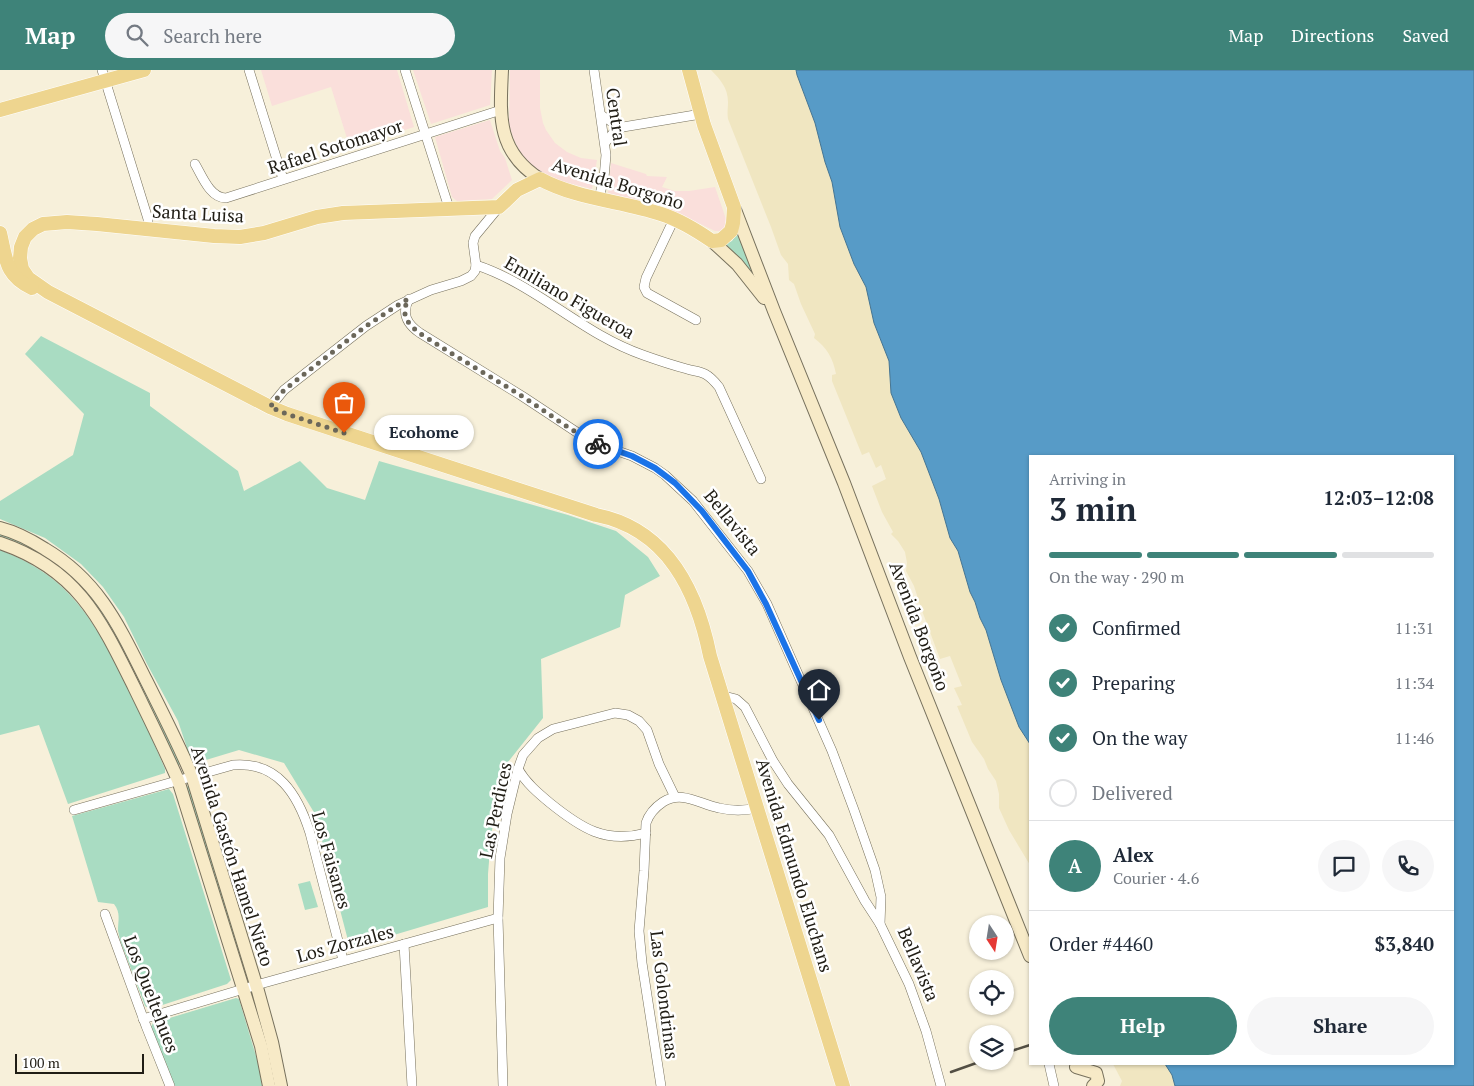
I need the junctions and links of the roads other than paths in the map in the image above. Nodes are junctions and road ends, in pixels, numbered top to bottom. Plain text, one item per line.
1 (144, 70) edge
2 (249, 70) edge
3 (405, 70) edge
4 (502, 70) edge
5 (594, 70) edge
6 (689, 70) edge
7 (104, 76) edge
8 (0, 110) edge
9 (501, 110) junction
10 (701, 114) junction
11 (601, 115) junction
12 (623, 127) junction
13 (425, 134) junction
14 (605, 143) junction
15 (195, 164) dead end
16 (283, 179) junction
17 (540, 179) junction
18 (599, 198) junction
19 (499, 206) junction
20 (734, 207) junction
21 (449, 208) junction
22 (674, 219) junction
23 (148, 229) junction
24 (0, 233) edge
25 (712, 241) junction
26 (21, 247) junction
27 (5, 258) junction
28 (476, 265) junction
29 (48, 292) junction
30 (408, 299) junction
31 (774, 310) junction
32 (696, 320) dead end
33 (270, 407) junction
34 (761, 479) dead end
35 (0, 528) edge
36 (0, 543) edge
37 (723, 697) junction
38 (518, 770) junction
39 (192, 776) junction
40 (178, 780) junction
41 (675, 797) junction
42 (757, 808) junction
43 (74, 810) dead end
44 (646, 833) junction
45 (105, 914) dead end
46 (498, 918) junction
47 (880, 924) junction
48 (404, 944) junction
49 (1029, 954) edge
50 (342, 960) junction
51 (250, 987) junction
52 (143, 1019) junction
53 (1049, 1065) edge
54 (1075, 1065) edge
55 (170, 1086) edge
56 (269, 1086) edge
57 (281, 1086) edge
58 (412, 1086) edge
59 (503, 1086) edge
60 (661, 1086) edge
61 (843, 1086) edge
62 (941, 1086) edge
63 (1054, 1086) edge
64 (1088, 1086) edge
65 (1093, 1086) edge

1 - 7 main road
2 - 16 street
3 - 13 street
4 - 9 main road, Avenida Borgoño
5 - 11 street, Central
6 - 10 main road
7 - 8 main road
7 - 23 street
9 - 13 street, Rafael Sotomayor
9 - 17 main road, Avenida Borgoño
10 - 12 street
10 - 20 main road
11 - 12 street
11 - 14 street, Central
12 - 14 street
13 - 16 street, Rafael Sotomayor
13 - 21 street
14 - 18 street, Central
15 - 16 street, Rafael Sotomayor
17 - 18 main road, Avenida Borgoño
17 - 19 main road
18 - 22 main road, Avenida Borgoño
19 - 21 main road, Santa Luisa
19 - 28 street
20 - 25 main road
20 - 31 main road, Avenida Borgoño
21 - 23 main road, Santa Luisa
22 - 25 main road, Avenida Borgoño
22 - 32 street
23 - 26 main road, Santa Luisa
24 - 27 main road
25 - 31 main road, Avenida Borgoño
26 - 27 main road, Santa Luisa
26 - 29 main road
27 - 29 main road
28 - 30 street
28 - 34 street, Emiliano Figueroa
29 - 33 main road, Avenida Edmundo Eluchans
30 - 33 street
30 - 47 street, Bellavista
31 - 49 main road, Avenida Borgoño
33 - 37 main road, Avenida Edmundo Eluchans
35 - 39 main road, Avenida Gastón Hamel Nieto
36 - 40 main road, Avenida Gastón Hamel Nieto
37 - 42 main road, Avenida Edmundo Eluchans
37 - 47 street
38 - 41 street, Las Perdices
38 - 44 street
38 - 46 street, Las Perdices
39 - 40 street, Los Faisanes
39 - 50 street, Los Faisanes
39 - 51 main road, Avenida Gastón Hamel Nieto
40 - 43 street, Los Faisanes
40 - 51 main road, Avenida Gastón Hamel Nieto
41 - 42 street
41 - 44 street, Las Golondrinas
42 - 61 main road, Avenida Edmundo Eluchans
44 - 60 street, Las Golondrinas
45 - 52 street, Los Queltehues
46 - 48 street, Los Zorzales
46 - 59 street, Las Perdices
47 - 62 street, Bellavista
48 - 50 street, Los Zorzales
48 - 58 street
50 - 51 street, Los Zorzales
51 - 52 street, Los Zorzales
51 - 56 main road, Avenida Gastón Hamel Nieto
51 - 57 main road, Avenida Gastón Hamel Nieto
52 - 55 street, Los Queltehues
53 - 63 street
54 - 64 main road
54 - 65 main road

